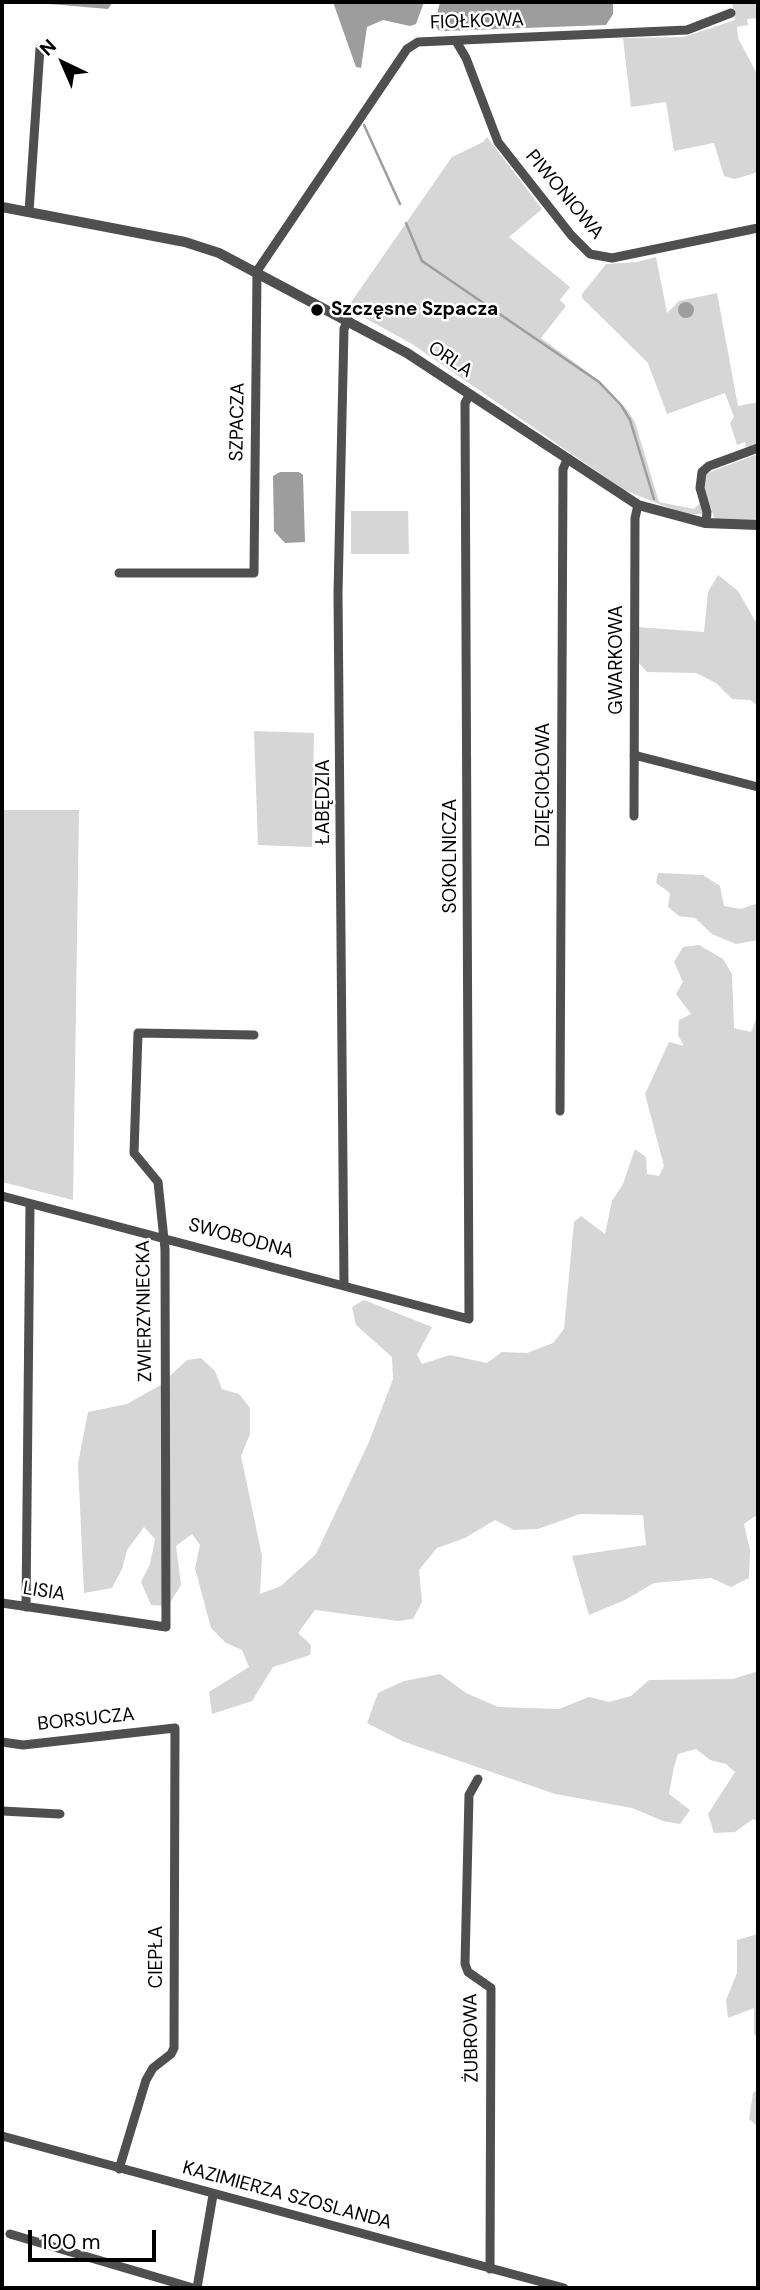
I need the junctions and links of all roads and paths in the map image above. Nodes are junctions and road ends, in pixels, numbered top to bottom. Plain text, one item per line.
1 (732, 13) dead end
2 (456, 41) junction
3 (40, 48) dead end
4 (2, 207) edge
5 (29, 212) junction
6 (758, 228) edge
7 (257, 271) junction
8 (348, 320) junction
9 (470, 394) junction
10 (758, 448) edge
11 (567, 460) junction
12 (638, 505) junction
13 (705, 523) junction
14 (758, 525) edge
15 (119, 573) dead end
16 (634, 755) junction
17 (758, 787) edge
18 (634, 816) dead end
19 (254, 1035) dead end
20 (559, 1111) dead end
21 (2, 1196) edge
22 (30, 1204) junction
23 (161, 1236) junction
24 (344, 1284) junction
25 (469, 1319) joint
26 (2, 1603) edge
27 (26, 1607) junction
28 (81, 1616) joint
29 (174, 1728) joint
30 (2, 1742) edge
31 (478, 1779) dead end
32 (2, 1811) edge
33 (60, 1814) dead end
34 (2, 2136) edge
35 (119, 2169) junction
36 (213, 2195) junction
37 (10, 2234) dead end
38 (490, 2269) junction
39 (195, 2288) edge
40 (564, 2288) edge

1 - 2 street, FIOŁKOWA
2 - 6 street, PIWONIOWA
2 - 7 street, FIOŁKOWA
3 - 5 street
4 - 5 street, ORLA
5 - 7 street, ORLA
7 - 8 street, ORLA
7 - 15 street, SZPACZA
8 - 9 street, ORLA
8 - 24 street, ŁABĘDZIA
9 - 11 street, ORLA
9 - 25 street, SOKOLNICZA
10 - 13 street
11 - 12 street, ORLA
11 - 20 street, DZIĘCIOŁOWA
12 - 13 street, ORLA
12 - 16 street, GWARKOWA
13 - 14 street, ORLA
16 - 17 street
16 - 18 street, GWARKOWA
19 - 23 street, ZWIERZYNIECKA
21 - 22 street, SWOBODNA
22 - 23 street, SWOBODNA
22 - 27 street
23 - 24 street, SWOBODNA
23 - 28 street, ZWIERZYNIECKA
24 - 25 street, SWOBODNA
26 - 27 street, LISIA
27 - 28 street, LISIA
29 - 30 street, BORSUCZA
29 - 35 street, CIEPŁA
31 - 38 street, ŻUBROWA
32 - 33 street
34 - 35 street, KAZIMIERZA SZOSLANDA
35 - 36 street, KAZIMIERZA SZOSLANDA
36 - 38 street, KAZIMIERZA SZOSLANDA
36 - 39 street
37 - 39 street
38 - 40 street, KAZIMIERZA SZOSLANDA

